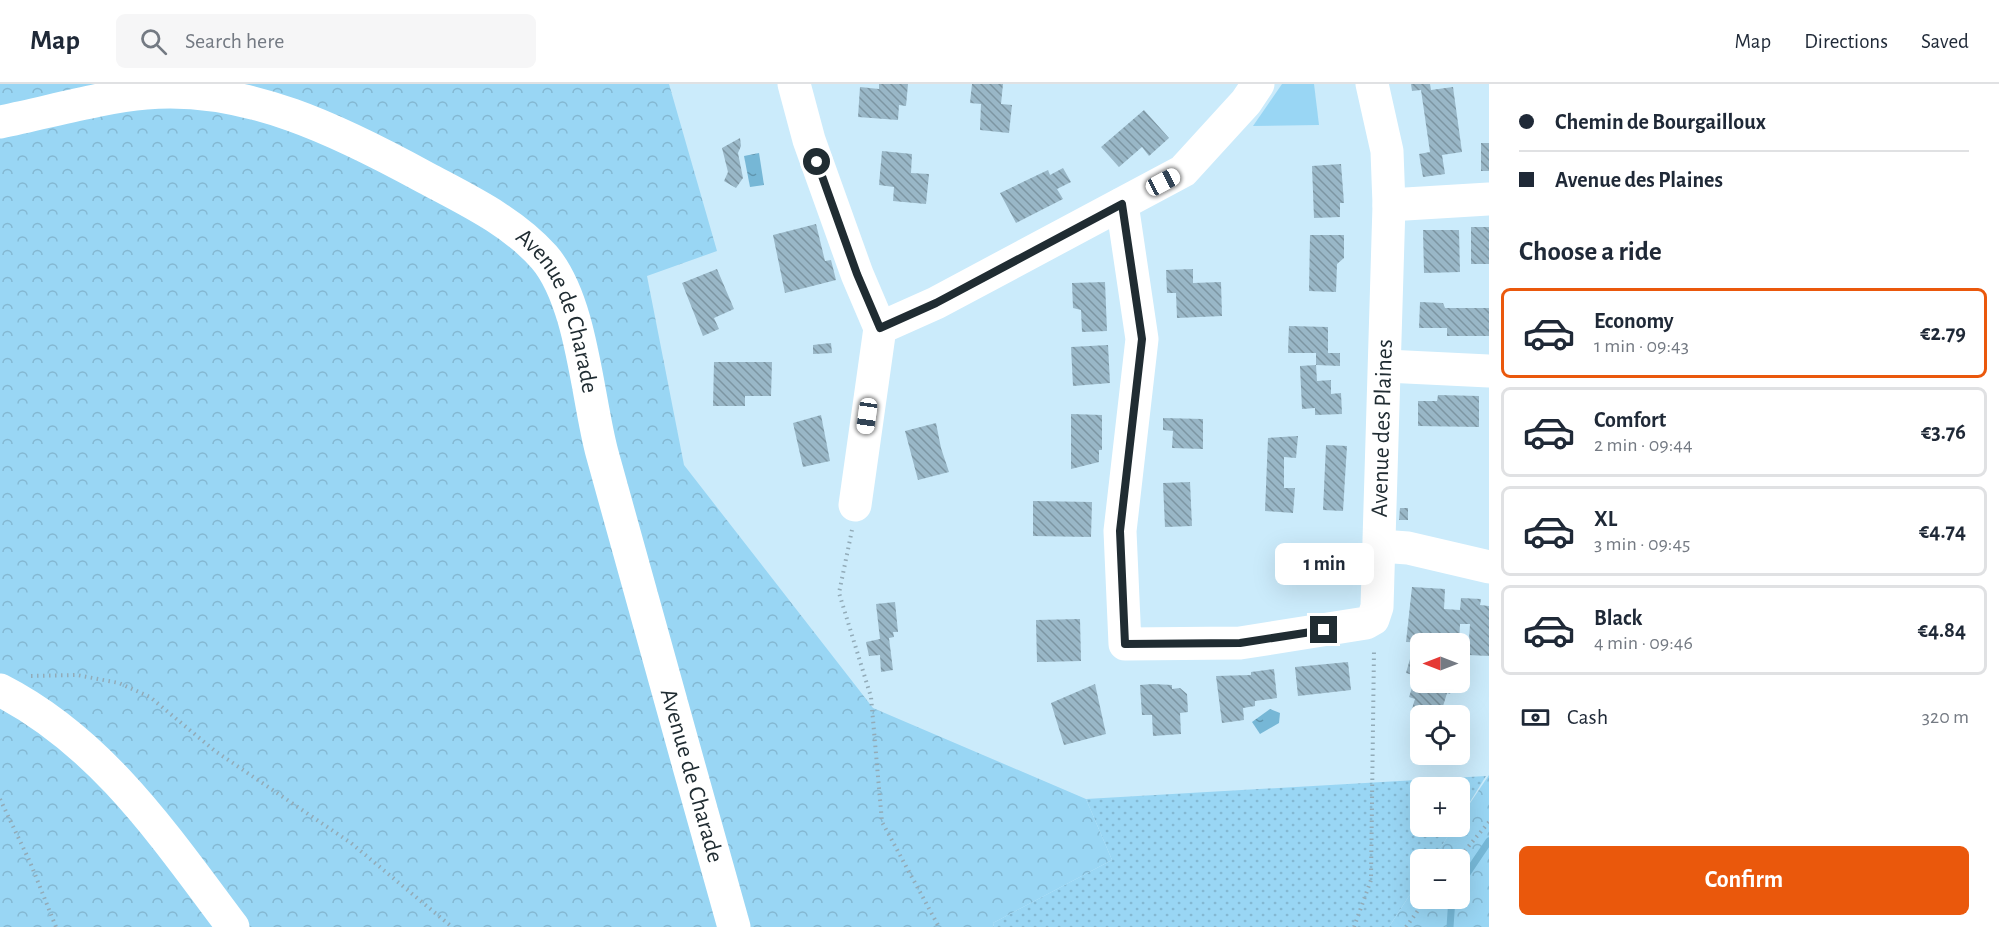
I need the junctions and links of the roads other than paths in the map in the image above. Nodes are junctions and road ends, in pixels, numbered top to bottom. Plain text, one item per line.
1 (794, 84) edge
2 (1258, 84) edge
3 (1372, 84) edge
4 (0, 122) edge
5 (1489, 199) edge
6 (1122, 204) junction
7 (1389, 205) junction
8 (880, 328) junction
9 (1386, 366) junction
10 (1489, 371) edge
11 (855, 505) road end
12 (1380, 546) junction
13 (1489, 567) edge
14 (2, 692) edge
15 (233, 927) edge
16 (734, 927) edge

1 - 8 street
2 - 6 street
3 - 7 street, Avenue des Plaines
4 - 16 street, Avenue de Charade
5 - 7 street
6 - 8 street
6 - 12 street, Avenue des Plaines
7 - 9 street, Avenue des Plaines
8 - 11 street
9 - 10 street
9 - 12 street, Avenue des Plaines
12 - 13 street
14 - 15 street

